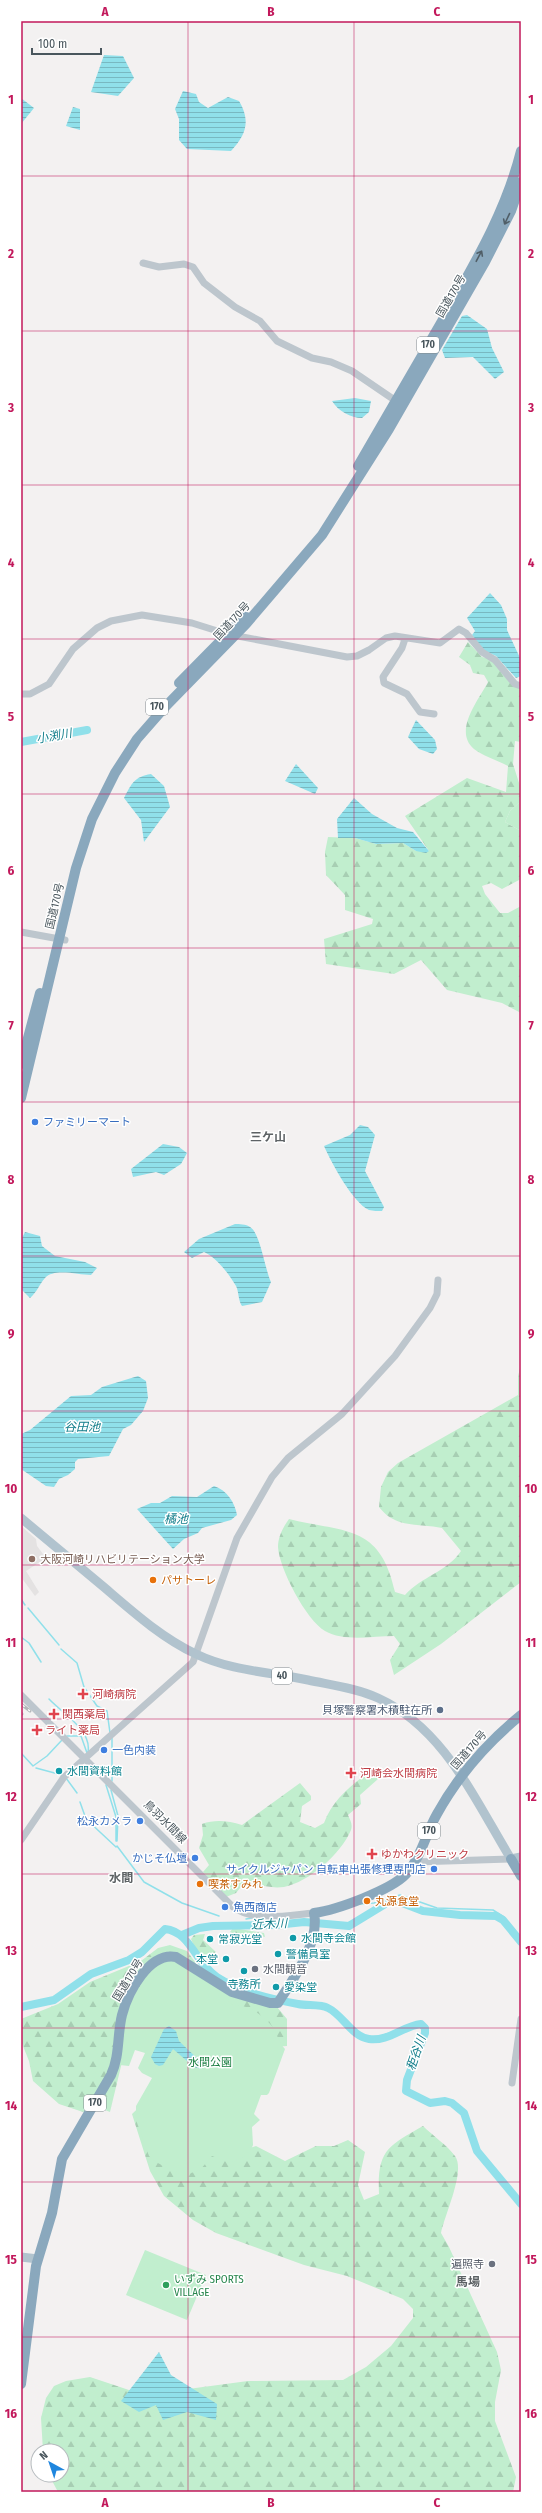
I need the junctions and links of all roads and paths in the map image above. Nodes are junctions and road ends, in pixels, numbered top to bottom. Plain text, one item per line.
1 (521, 151) edge
2 (521, 182) edge
3 (143, 263) dead end
4 (396, 401) junction
5 (320, 533) junction
6 (232, 634) junction
7 (405, 639) junction
8 (521, 686) edge
9 (21, 694) edge
10 (434, 714) dead end
11 (21, 932) edge
12 (65, 940) dead end
13 (43, 995) junction
14 (21, 1064) edge
15 (21, 1098) edge
16 (438, 1280) dead end
17 (21, 1518) edge
18 (196, 1655) junction
19 (21, 1695) edge
20 (521, 1714) edge
21 (85, 1758) junction
22 (461, 1777) junction
23 (21, 1840) edge
24 (516, 1858) edge
25 (415, 1862) junction
26 (521, 1876) edge
27 (315, 1915) junction
28 (521, 2019) edge
29 (512, 2083) dead end
30 (21, 2257) edge
31 (38, 2259) junction
32 (21, 2384) edge

4 -> 1 highway, 国道170号 / 170
2 -> 5 highway, 国道170号 / 170
3 - 4 street
4 - 5 highway, 国道170号 / 170
5 - 6 highway, 国道170号 / 170
6 - 7 street
6 - 9 street
6 - 13 highway, 国道170号 / 170
7 - 8 street
7 - 10 street
11 - 12 street
13 - 14 highway, 国道170号 / 170
13 - 15 highway, 国道170号 / 170
16 - 18 street
17 - 18 main road, 40
18 - 21 street
18 - 22 main road, 40
19 - 21 street, 鳥羽水間線
20 - 22 highway, 国道170号 / 170
21 - 23 street
21 - 27 street, 鳥羽水間線
22 - 24 main road, 40
22 - 25 highway, 国道170号 / 170
24 - 25 street
24 - 26 highway
25 - 27 highway, 国道170号 / 170
27 - 31 highway, 国道170号 / 170
28 - 29 street
30 - 31 main road
31 - 32 highway, 国道170号 / 170

